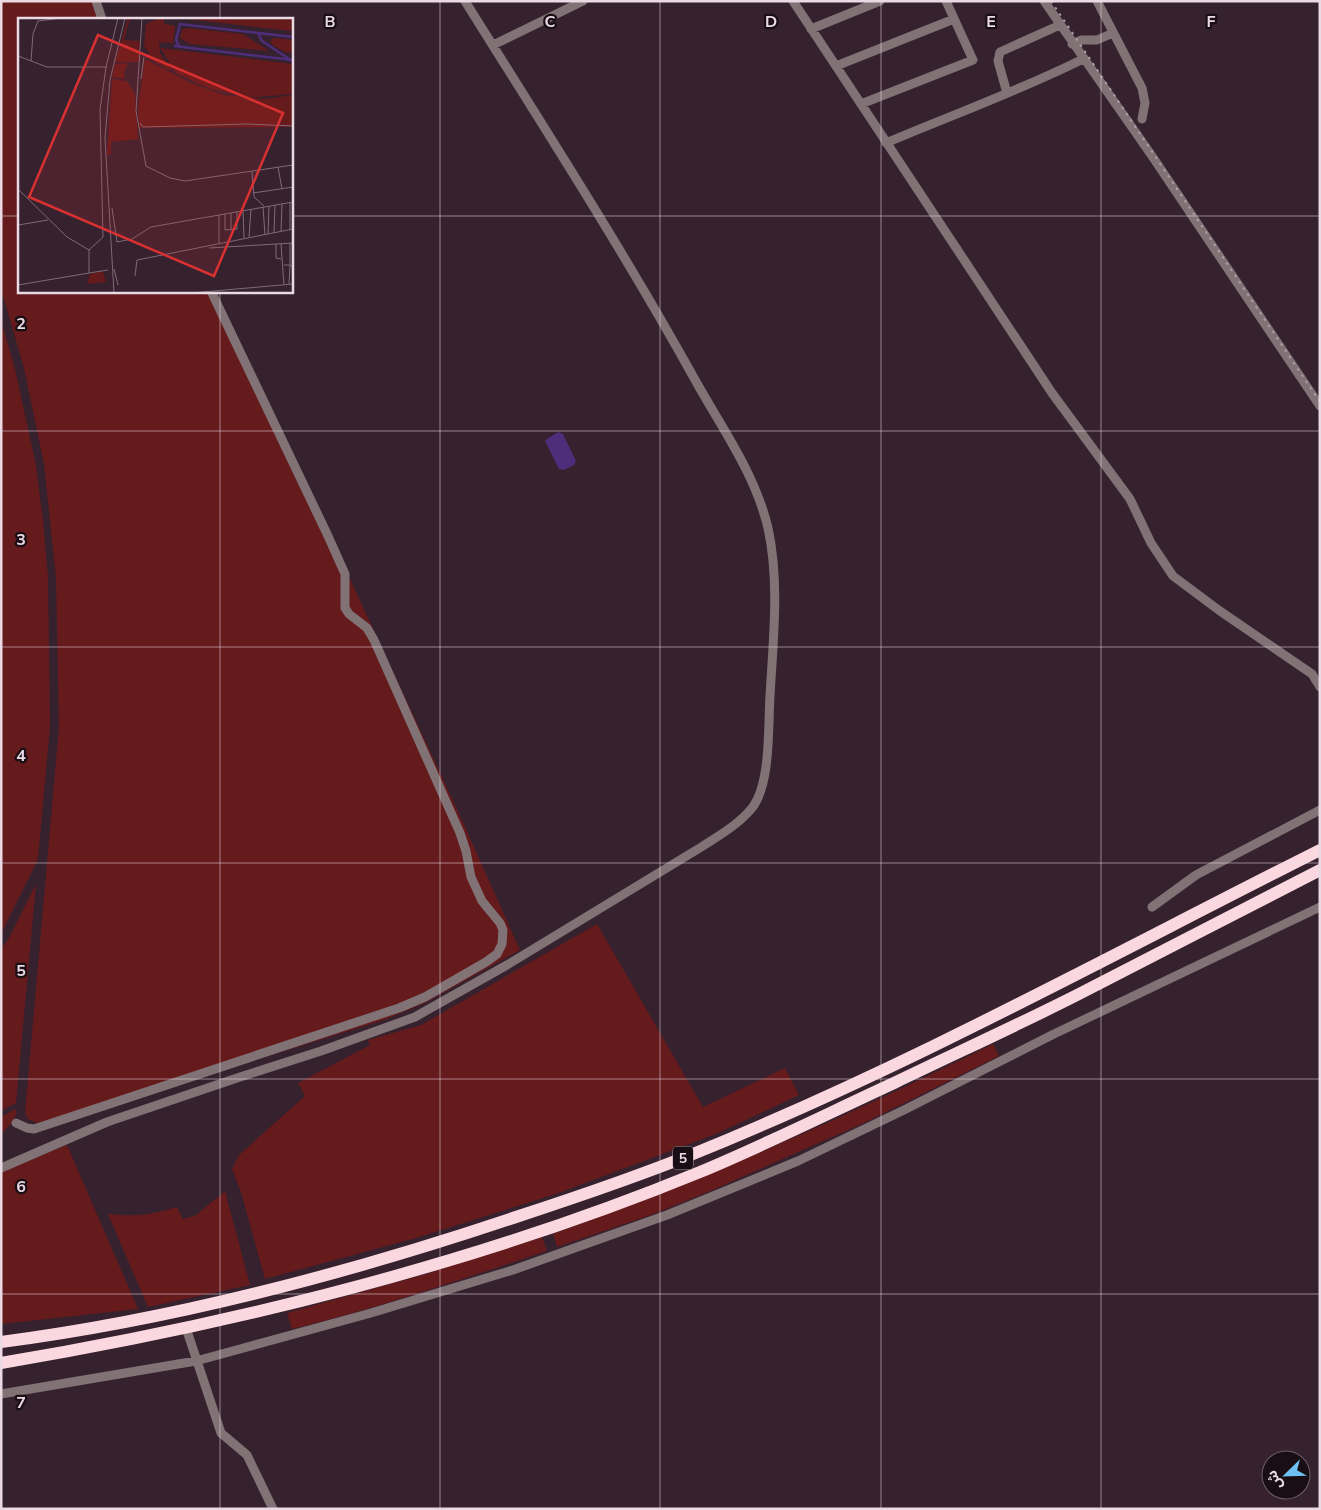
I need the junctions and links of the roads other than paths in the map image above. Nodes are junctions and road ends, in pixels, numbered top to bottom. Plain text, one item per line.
1 (96, 1) edge
2 (465, 1) edge
3 (583, 1) edge
4 (793, 1) edge
5 (880, 1) edge
6 (946, 1) edge
7 (1044, 1) edge
8 (1097, 1) edge
9 (102, 18) edge
10 (954, 19) junction
11 (1060, 25) junction
12 (812, 29) junction
13 (1113, 33) junction
14 (1072, 44) junction
15 (493, 45) junction
16 (1083, 59) junction
17 (836, 66) junction
18 (1007, 93) junction
19 (861, 104) junction
20 (1142, 119) dead end
21 (886, 143) junction
22 (211, 292) edge
23 (1320, 406) edge
24 (1320, 687) edge
25 (1320, 810) edge
26 (1320, 850) edge
27 (1320, 870) edge
28 (1320, 907) edge
29 (1152, 908) dead end
30 (16, 1123) dead end
31 (1, 1168) edge
32 (186, 1328) junction
33 (1, 1342) edge
34 (196, 1361) junction
35 (1, 1363) edge
36 (1, 1394) edge
37 (273, 1509) edge

1 - 9 street
2 - 15 street
3 - 15 street
4 - 12 street
5 - 12 street
6 - 10 street
7 - 11 street
8 - 13 street
10 - 17 street
10 - 19 street
11 - 14 street
11 - 18 street
12 - 17 street
13 - 14 street
13 - 20 street
14 - 16 street
15 - 31 street
16 - 18 street
16 - 23 street
17 - 19 street
18 - 21 street
19 - 21 street
21 - 24 street
22 - 30 street
25 - 29 street
26 - 33 highway, 5
27 - 32 highway, 5
28 - 34 street
32 - 34 street
32 - 35 highway, 5
34 - 36 street
34 - 37 street

